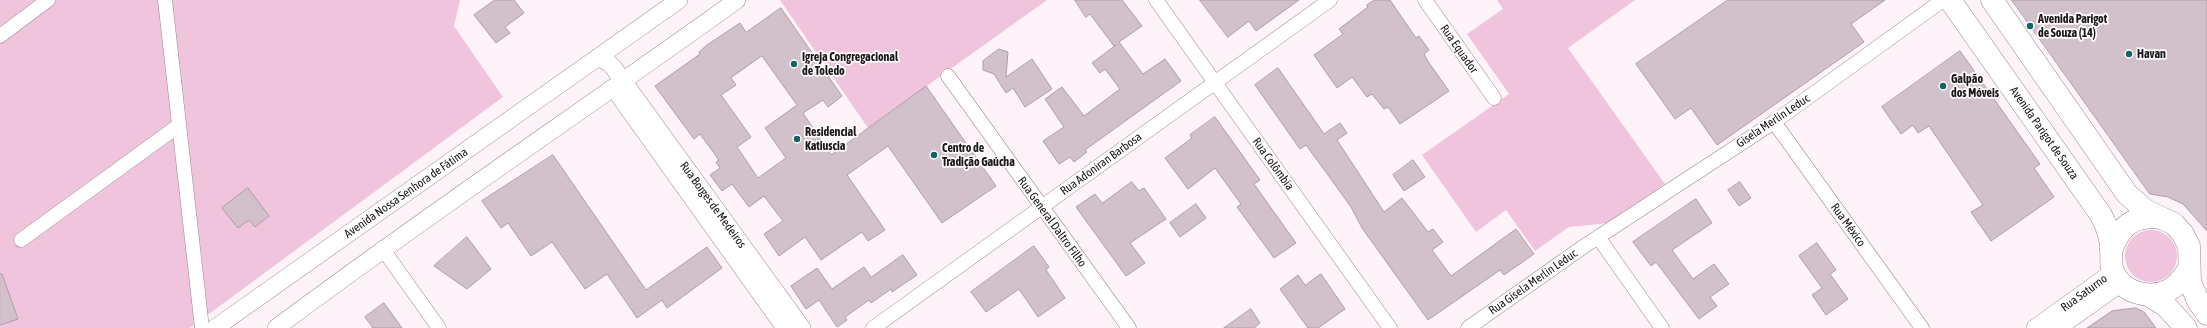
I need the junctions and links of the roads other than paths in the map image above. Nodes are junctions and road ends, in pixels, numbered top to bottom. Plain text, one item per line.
1 (48, 0) edge
2 (165, 0) edge
3 (679, 0) edge
4 (737, 0) edge
5 (1156, 0) edge
6 (1330, 0) edge
7 (1425, 0) edge
8 (1943, 0) edge
9 (1950, 0) edge
10 (1992, 0) edge
11 (0, 36) edge
12 (598, 57) junction
13 (948, 76) dead end
14 (1215, 82) junction
15 (619, 85) junction
16 (1494, 98) dead end
17 (1774, 122) junction
18 (178, 126) junction
19 (1041, 206) junction
20 (2159, 217) junction
21 (1598, 237) junction
22 (21, 240) dead end
23 (382, 248) junction
24 (2115, 269) junction
25 (2188, 270) junction
26 (2148, 295) junction
27 (2207, 314) edge
28 (202, 328) edge
29 (214, 328) edge
30 (276, 328) edge
31 (439, 328) edge
32 (785, 328) edge
33 (802, 328) edge
34 (872, 328) edge
35 (1128, 328) edge
36 (1390, 328) edge
37 (1468, 328) edge
38 (1662, 328) edge
39 (1922, 328) edge
40 (2035, 328) edge
41 (2058, 328) edge
42 (2186, 328) edge

1 - 11 street
2 - 18 street
3 - 12 street, Avenida Nossa Senhora de Fátima
4 - 15 street
5 - 14 street, Rua Colômbia
6 - 14 street, Rua Adoniran Barbosa
7 - 16 street, Rua Equador
8 - 17 street, Gisela Merlin Leduc
9 - 24 main road, Avenida Parigot de Souza
10 - 20 main road
12 - 15 street
12 - 29 street, Avenida Nossa Senhora de Fátima
13 - 19 street, Rua General Daltro Filho
14 - 19 street, Rua Adoniran Barbosa
14 - 36 street, Rua Colômbia
15 - 23 street
15 - 32 street, Rua Borges de Medeiros
15 - 33 street, Rua Borges de Medeiros
17 - 21 street, Gisela Merlin Leduc
17 - 39 street, Rua México
18 - 22 street
18 - 28 street
19 - 34 street, Rua Adoniran Barbosa
19 - 35 street, Rua General Daltro Filho
20 - 24 main road
20 - 25 main road
21 - 37 street, Rua Gisela Merlin Leduc
21 - 38 street
23 - 30 street
23 - 31 street
24 - 26 main road
24 - 40 street, Rua Saturno
24 - 41 street, Rua Saturno
25 - 26 main road
25 - 27 main road
26 - 42 main road

